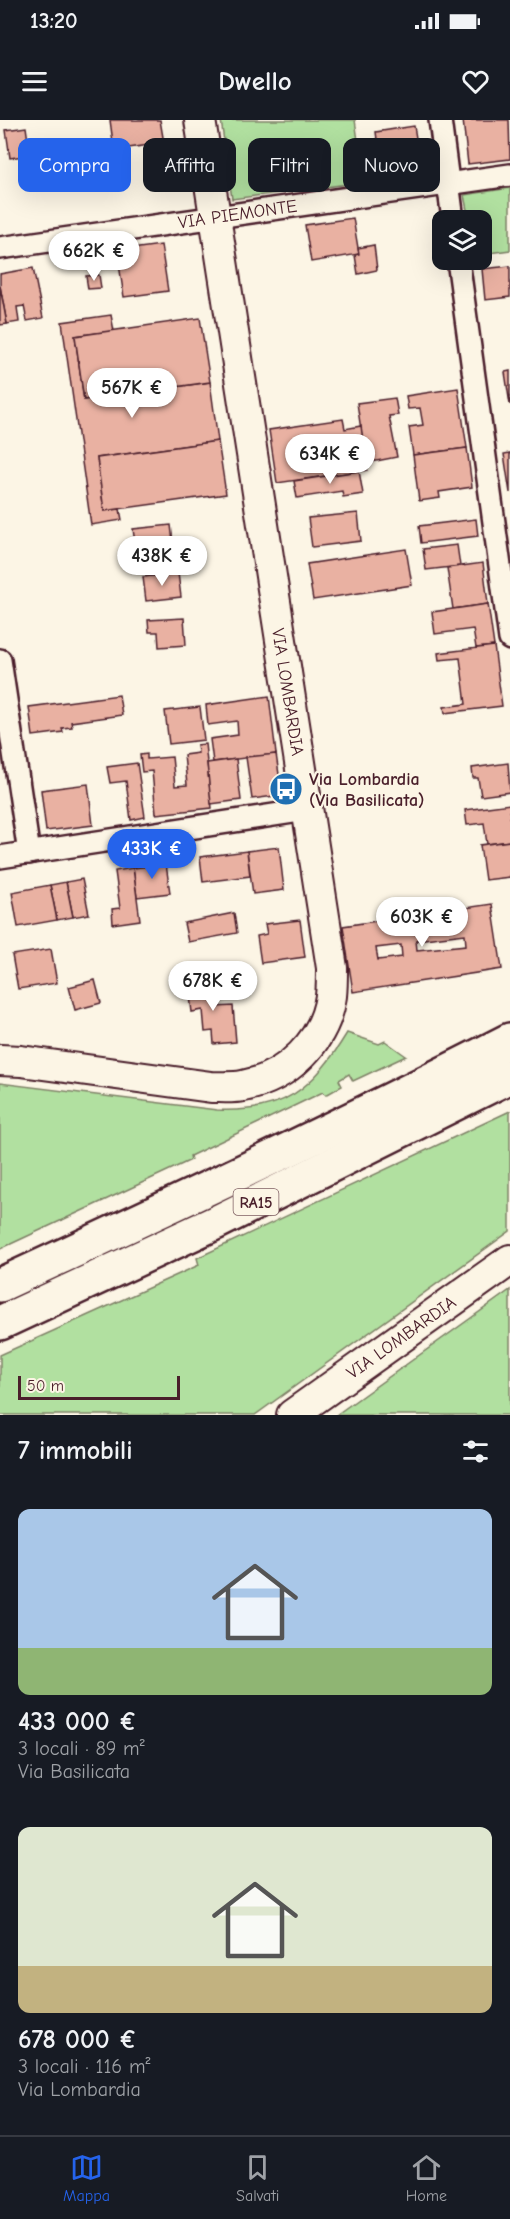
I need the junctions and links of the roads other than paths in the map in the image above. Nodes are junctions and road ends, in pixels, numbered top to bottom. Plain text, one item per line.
1 (200, 120) edge
2 (440, 120) edge
3 (510, 176) edge
4 (448, 184) junction
5 (452, 210) edge
6 (214, 218) junction
7 (0, 248) edge
8 (459, 270) edge
9 (510, 639) edge
10 (0, 660) edge
11 (306, 810) junction
12 (29, 852) junction
13 (0, 857) edge
14 (510, 1040) edge
15 (0, 1060) edge
16 (510, 1076) edge
17 (510, 1260) edge
18 (0, 1285) edge
19 (0, 1323) edge
20 (292, 1415) edge

1 - 6 street, VIA LOMBARDIA
2 - 4 street
3 - 4 street, VIA PIEMONTE
4 - 5 street
4 - 6 street, VIA PIEMONTE
6 - 7 street, VIA PIEMONTE
6 - 11 street, VIA LOMBARDIA
8 - 9 street
10 - 12 street
11 - 12 street
11 - 15 street, VIA LOMBARDIA
12 - 13 street
14 - 18 highway, RA15
16 - 19 highway, RA15
17 - 20 street, VIA LOMBARDIA

